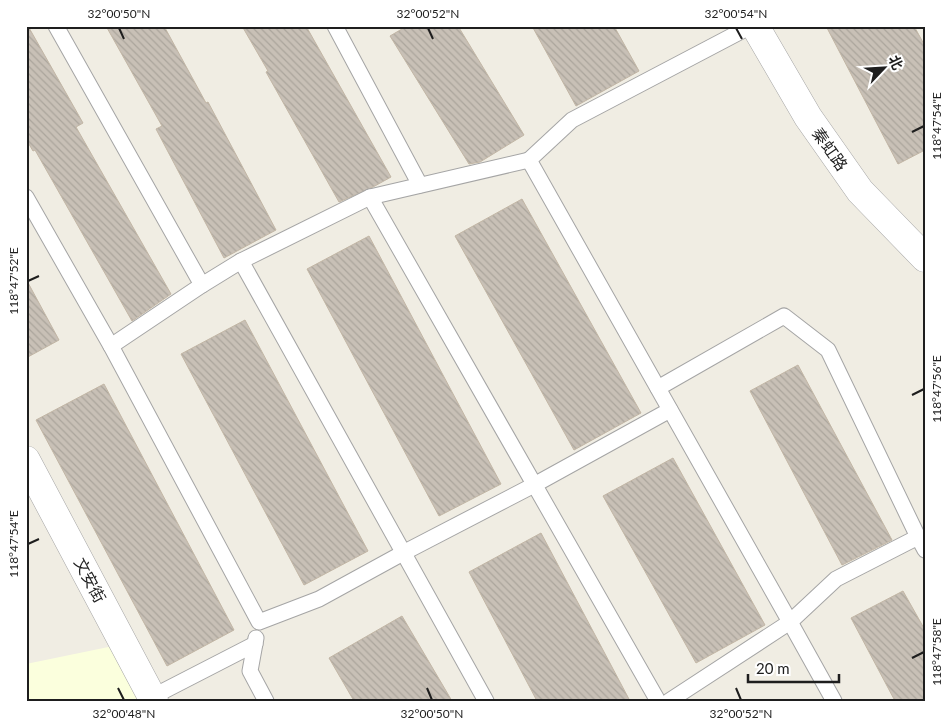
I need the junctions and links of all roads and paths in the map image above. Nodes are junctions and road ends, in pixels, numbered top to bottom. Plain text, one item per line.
1 (56, 26) edge
2 (335, 26) edge
3 (751, 26) edge
4 (755, 26) edge
5 (529, 160) junction
6 (420, 185) junction
7 (26, 197) edge
8 (370, 197) junction
9 (925, 258) edge
10 (241, 261) junction
11 (202, 285) junction
12 (111, 346) junction
13 (658, 388) junction
14 (670, 410) junction
15 (26, 460) edge
16 (534, 485) junction
17 (921, 543) edge
18 (403, 553) junction
19 (259, 622) junction
20 (790, 622) junction
21 (255, 644) junction
22 (153, 699) edge
23 (266, 701) edge
24 (486, 701) edge
25 (658, 701) edge
26 (669, 701) edge
27 (834, 701) edge

1 - 11 lane
2 - 6 lane
3 - 5 lane
4 - 9 street, 秦虹路
5 - 6 lane
5 - 13 lane
6 - 8 lane
7 - 12 lane
8 - 10 lane
8 - 16 lane
10 - 11 lane
10 - 18 lane
11 - 12 lane
12 - 19 lane
13 - 14 lane
13 - 17 lane
14 - 16 lane
14 - 20 lane
15 - 22 street, 文安街
16 - 18 lane
16 - 25 lane
17 - 20 lane
18 - 19 lane
18 - 24 lane
19 - 21 lane
20 - 26 lane
20 - 27 lane
21 - 22 lane
21 - 23 lane

